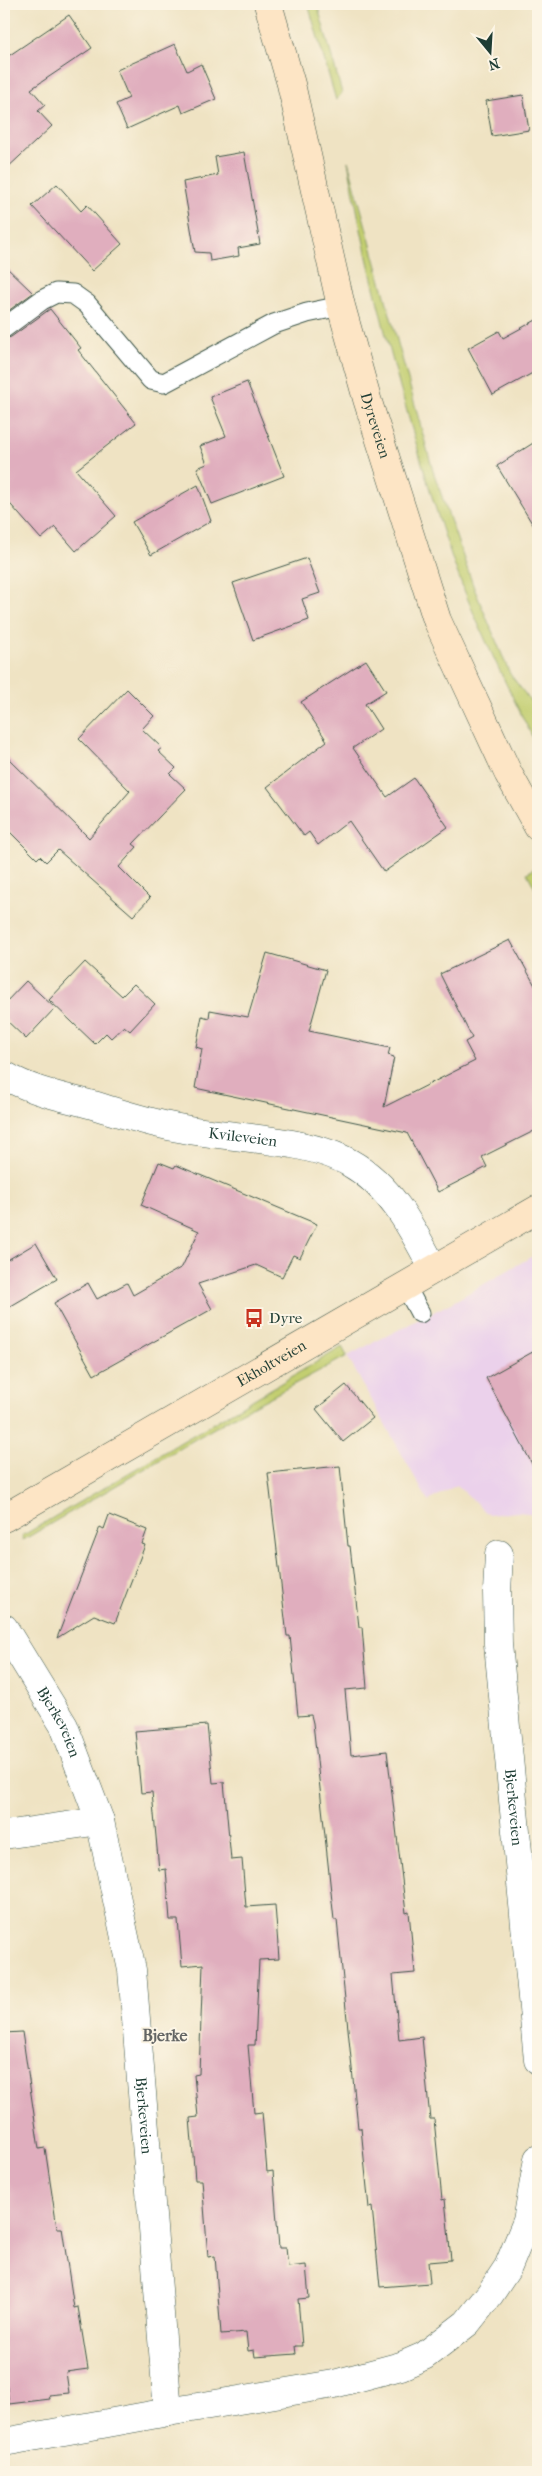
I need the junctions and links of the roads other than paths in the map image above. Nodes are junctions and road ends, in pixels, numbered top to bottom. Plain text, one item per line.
1 (268, 4) edge
2 (341, 306) junction
3 (4, 328) edge
4 (538, 826) edge
5 (4, 1075) edge
6 (538, 1209) edge
7 (433, 1268) junction
8 (405, 1285) junction
9 (420, 1312) dead end
10 (4, 1518) edge
11 (499, 1554) dead end
12 (4, 1628) edge
13 (100, 1821) junction
14 (4, 1835) edge
15 (538, 2060) edge
16 (538, 2159) edge
17 (168, 2412) junction
18 (4, 2442) edge

1 - 2 main road, Dyreveien
2 - 3 lane
2 - 4 main road, Dyreveien
5 - 7 street, Kvileveien
6 - 7 main road, Ekholtveien
7 - 8 main road, Ekholtveien
8 - 9 lane
8 - 10 main road, Ekholtveien
11 - 15 street, Bjerkeveien
12 - 13 street, Bjerkeveien
13 - 14 street
13 - 17 street, Bjerkeveien
16 - 17 street
17 - 18 street

